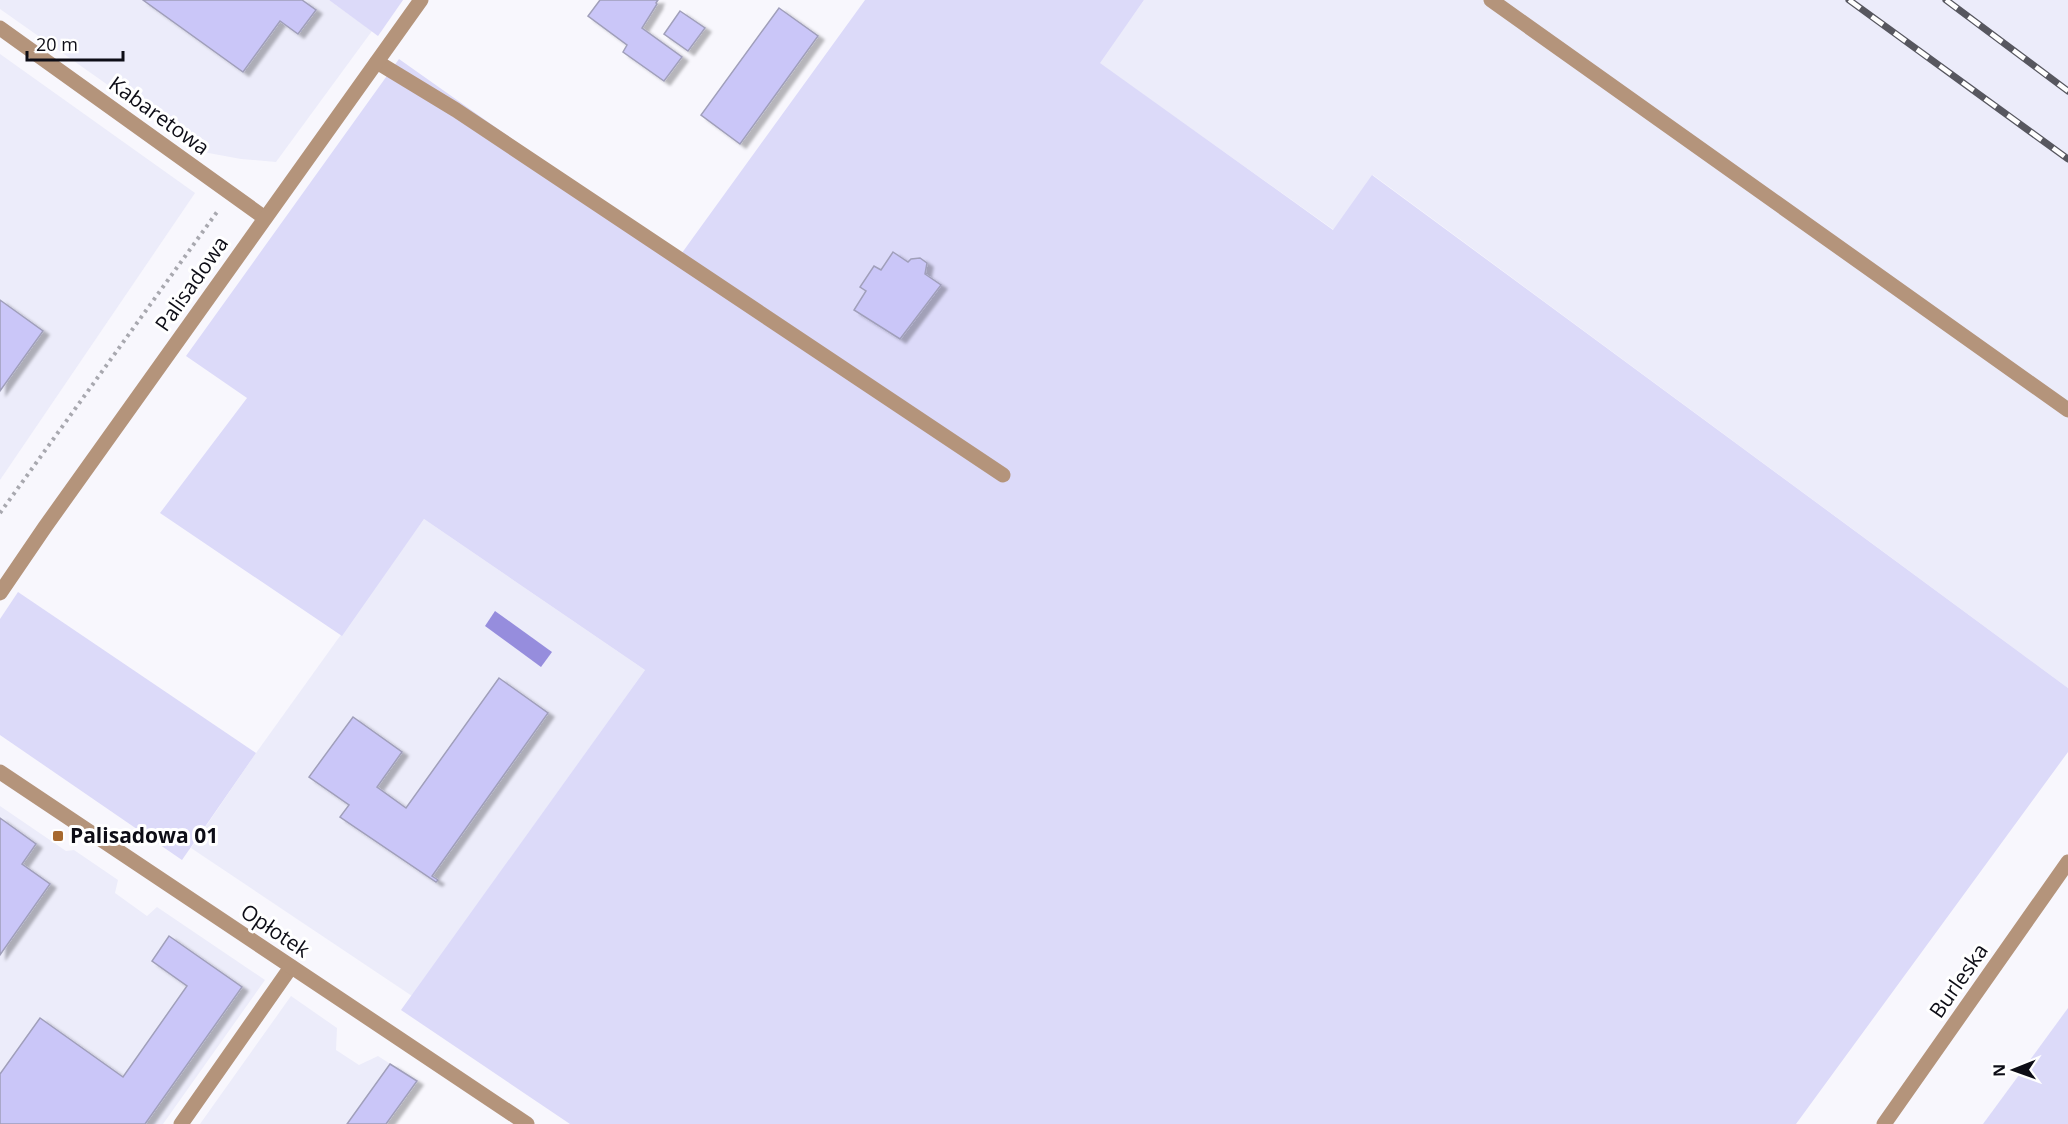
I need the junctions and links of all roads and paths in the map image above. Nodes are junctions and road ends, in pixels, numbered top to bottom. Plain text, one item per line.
1 (421, 0) edge
2 (1491, 0) edge
3 (0, 28) edge
4 (377, 62) junction
5 (231, 193) junction
6 (265, 218) junction
7 (2068, 410) edge
8 (1003, 475) dead end
9 (0, 513) edge
10 (0, 593) edge
11 (0, 772) edge
12 (2068, 862) edge
13 (291, 967) junction
14 (181, 1124) edge
15 (527, 1124) edge
16 (1884, 1124) edge

1 - 4 street, Palisadowa
2 - 7 street
3 - 5 street, Kabaretowa
4 - 6 street, Palisadowa
4 - 8 street
5 - 6 street, Kabaretowa
5 - 9 path
6 - 10 street, Palisadowa
11 - 13 street, Opłotek
12 - 16 street, Burleska
13 - 14 street
13 - 15 street, Opłotek

